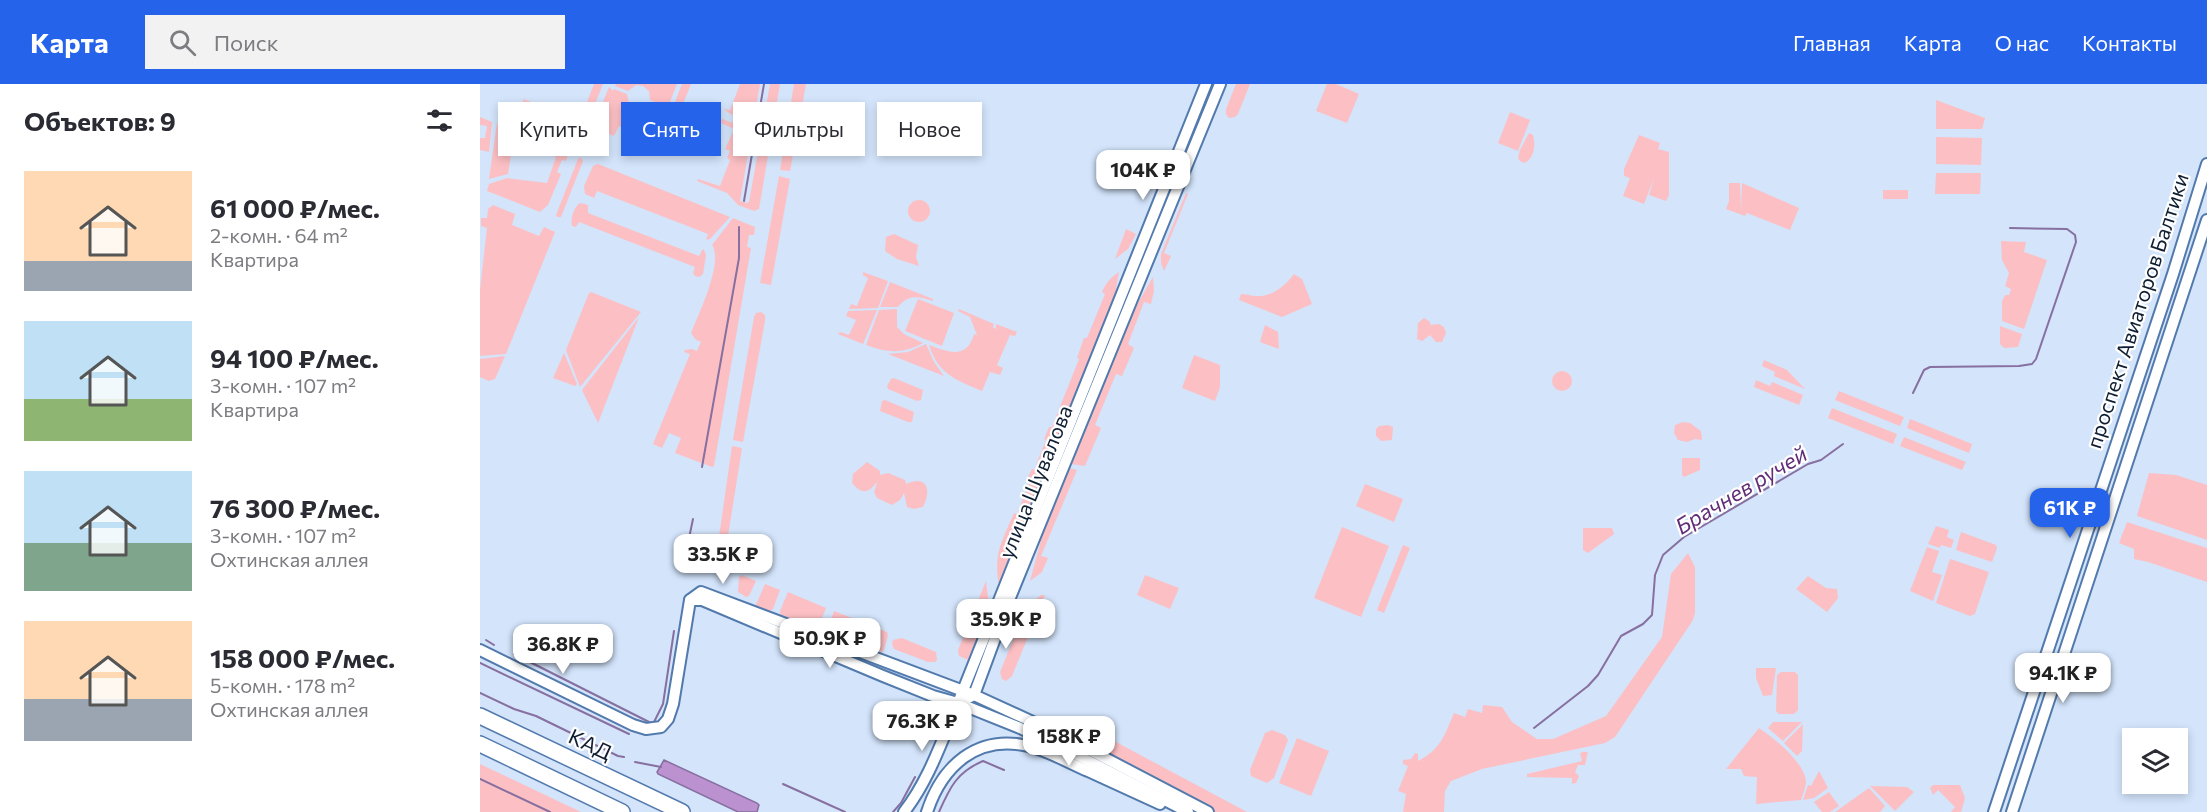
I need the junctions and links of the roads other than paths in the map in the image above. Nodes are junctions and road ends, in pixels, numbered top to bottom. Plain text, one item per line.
1 (1206, 84) edge
2 (1220, 84) edge
3 (2207, 164) edge
4 (2207, 220) edge
5 (690, 600) junction
6 (480, 650) edge
7 (969, 692) junction
8 (958, 703) junction
9 (480, 716) edge
10 (480, 744) edge
11 (622, 812) edge
12 (682, 812) edge
13 (904, 812) edge
14 (927, 812) edge
15 (1178, 812) edge
16 (1188, 812) edge
17 (1208, 812) edge
18 (1994, 812) edge
19 (2012, 812) edge

1 - 7 street, улица Шувалова
2 - 7 street, улица Шувалова
3 - 18 street, проспект Авиаторов Балтики
4 - 19 street, проспект Авиаторов Балтики
5 - 6 street
5 - 7 street
5 - 8 street
7 - 8 street, улица Шувалова
7 - 17 street
8 - 13 street, улица Шувалова
8 - 16 street
9 - 12 highway, КАД
10 - 11 highway
14 - 15 street

